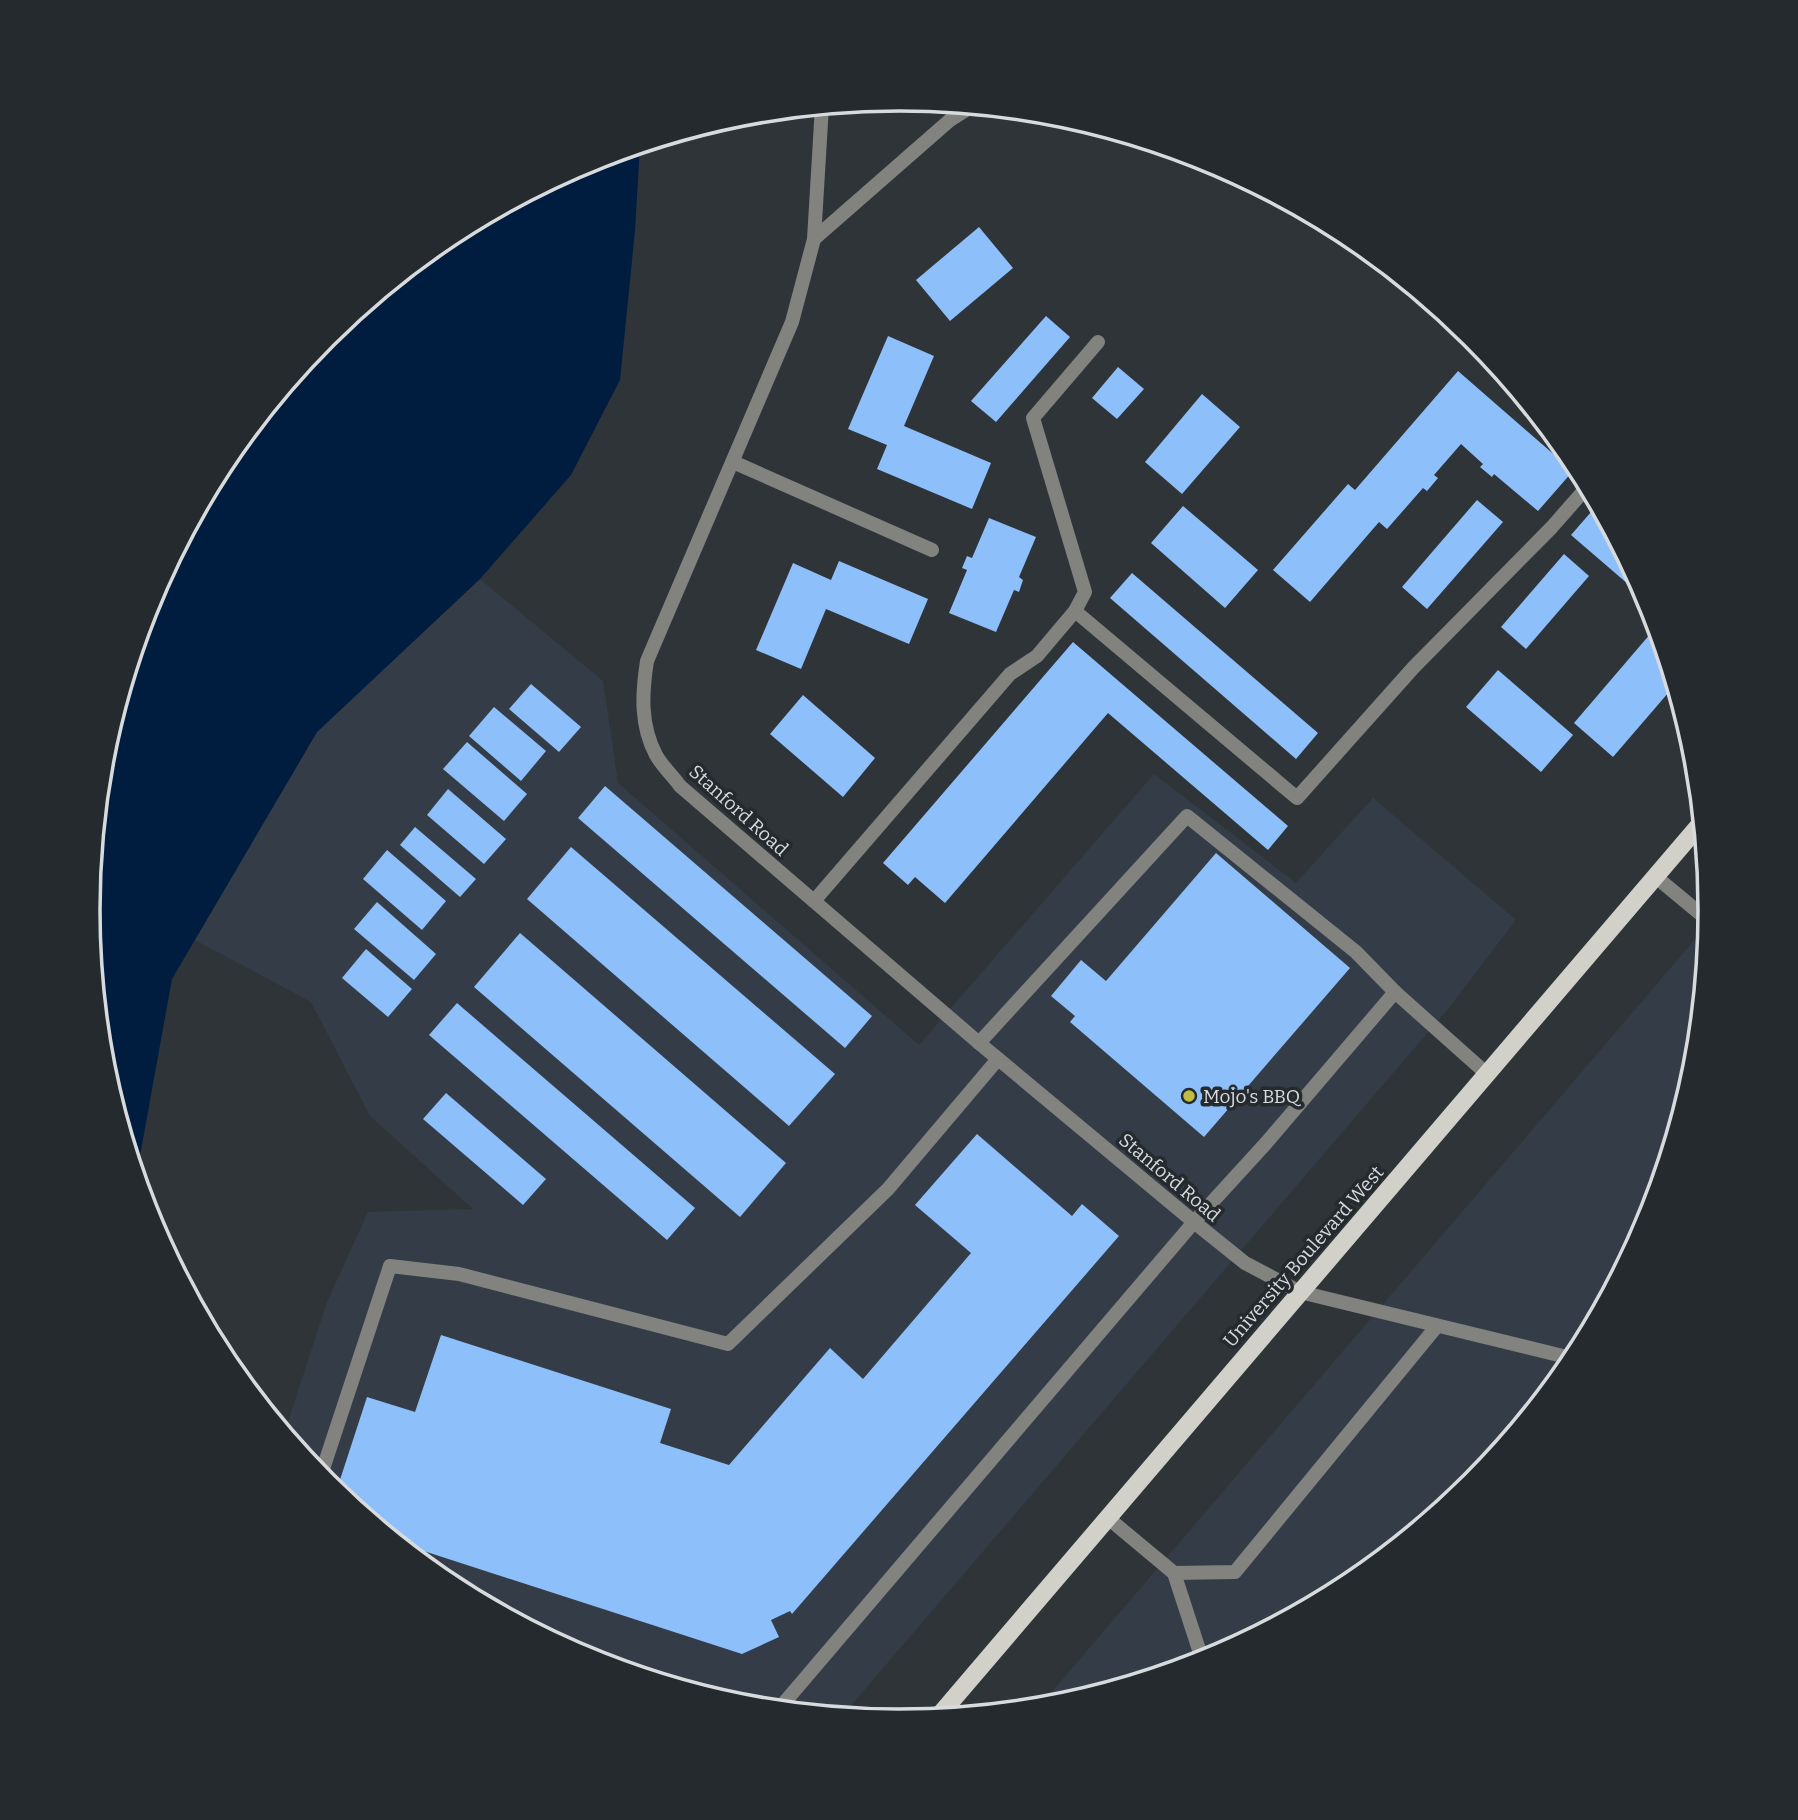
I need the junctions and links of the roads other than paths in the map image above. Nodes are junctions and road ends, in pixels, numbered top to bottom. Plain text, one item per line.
1 (961, 113) edge
2 (821, 115) edge
3 (814, 239) junction
4 (1098, 342) dead end
5 (733, 462) junction
6 (1581, 494) edge
7 (932, 550) dead end
8 (1075, 611) junction
9 (1694, 832) edge
10 (1656, 877) junction
11 (814, 901) junction
12 (1698, 912) edge
13 (1395, 992) junction
14 (979, 1043) junction
15 (998, 1059) junction
16 (1487, 1074) junction
17 (1194, 1222) junction
18 (1300, 1292) junction
19 (1437, 1326) junction
20 (1563, 1356) edge
21 (324, 1465) edge
22 (1108, 1518) junction
23 (1174, 1573) junction
24 (1199, 1650) edge
25 (968, 1682) junction
26 (786, 1701) edge
27 (960, 1707) edge
28 (946, 1708) edge

1 - 3 street
2 - 3 street, Stanford Road
3 - 5 street, Stanford Road
4 - 8 street
5 - 7 street
5 - 11 street, Stanford Road
6 - 8 street
8 - 11 street
9 - 10 main road, University Boulevard West
10 - 12 street
10 - 16 main road, University Boulevard West
11 - 14 street, Stanford Road
13 - 14 street
13 - 16 street
13 - 17 street
14 - 15 street, Stanford Road
15 - 17 street, Stanford Road
15 - 21 street
16 - 18 main road, University Boulevard West
17 - 18 street, Stanford Road
17 - 26 street
18 - 19 street, Stanford Road
18 - 22 main road, University Boulevard West
19 - 20 street, Stanford Road
19 - 23 street
22 - 23 street
22 - 25 main road, University Boulevard West
23 - 24 street
25 - 27 main road
25 - 28 main road, University Boulevard West

